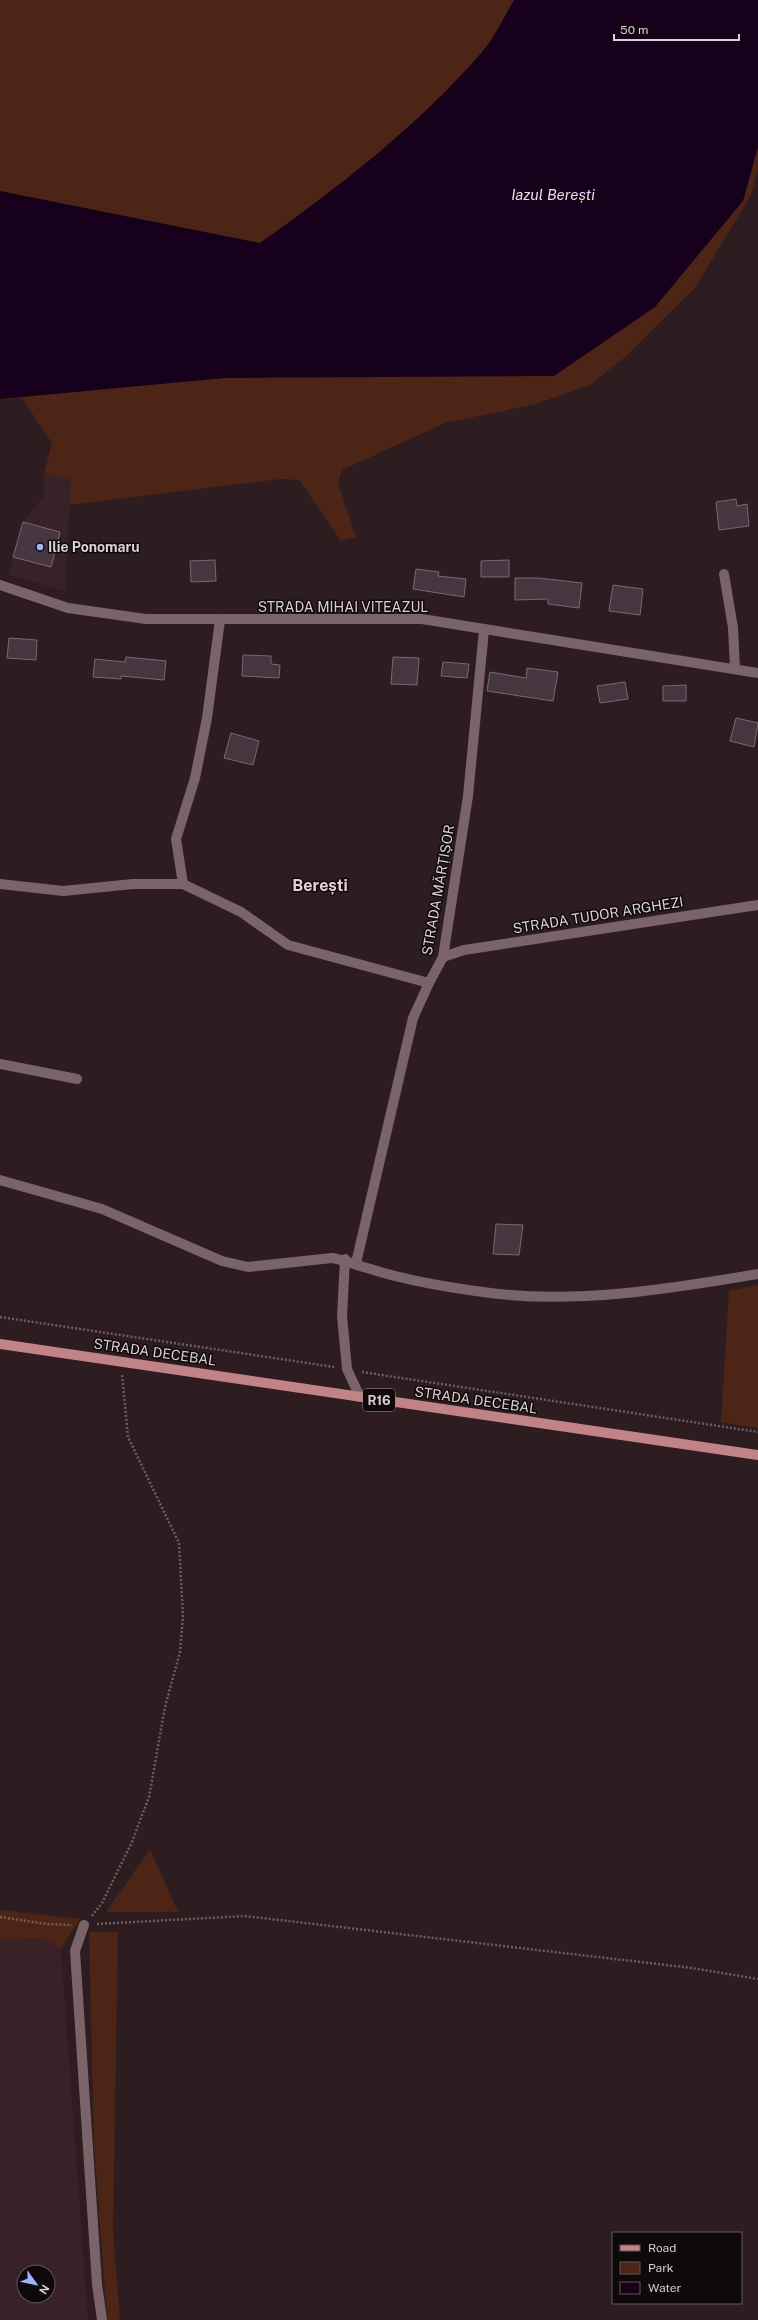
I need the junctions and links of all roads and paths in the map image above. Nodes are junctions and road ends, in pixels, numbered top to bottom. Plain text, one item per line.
1 (724, 574) dead end
2 (1, 588) edge
3 (220, 620) junction
4 (484, 630) junction
5 (735, 669) junction
6 (758, 673) edge
7 (0, 884) edge
8 (183, 884) junction
9 (758, 905) edge
10 (443, 957) junction
11 (429, 983) junction
12 (0, 1064) edge
13 (77, 1079) dead end
14 (0, 1180) edge
15 (345, 1260) junction
16 (356, 1263) junction
17 (758, 1274) edge
18 (0, 1317) edge
19 (0, 1344) edge
20 (121, 1362) junction
21 (347, 1369) junction
22 (360, 1397) junction
23 (758, 1432) edge
24 (758, 1456) edge
25 (0, 1917) edge
26 (84, 1925) junction
27 (758, 1979) edge
28 (102, 2320) edge

1 - 5 street
2 - 3 street, STRADA MIHAI VITEAZUL
3 - 4 street, STRADA MIHAI VITEAZUL
3 - 8 street
4 - 5 street, STRADA MIHAI VITEAZUL
4 - 10 street, STRADA MĂRȚIȘOR
5 - 6 street, STRADA MIHAI VITEAZUL
7 - 8 street
8 - 11 street
9 - 10 street, STRADA TUDOR ARGHEZI
10 - 11 street, STRADA MĂRȚIȘOR
11 - 16 street, STRADA MĂRȚIȘOR
12 - 13 street
14 - 15 street
15 - 16 street
15 - 21 street
16 - 17 street
18 - 21 path
19 - 20 main road, STRADA DECEBAL / R16
20 - 22 main road, STRADA DECEBAL / R16
20 - 26 path
21 - 22 street
21 - 23 path
22 - 24 main road, STRADA DECEBAL / R16
25 - 26 path
26 - 27 path
26 - 28 street

